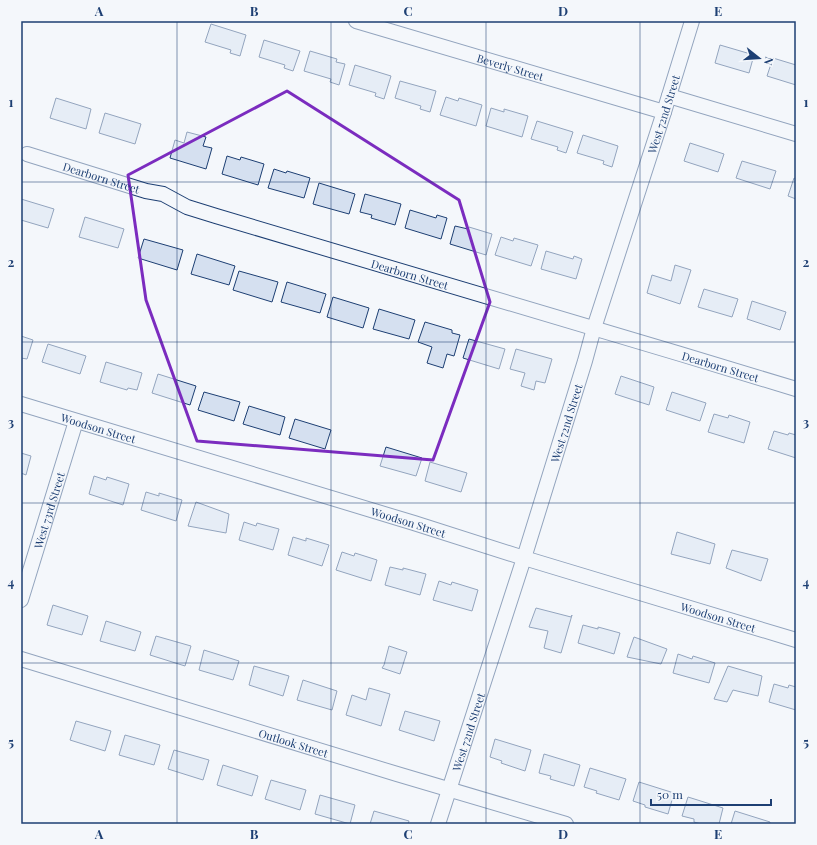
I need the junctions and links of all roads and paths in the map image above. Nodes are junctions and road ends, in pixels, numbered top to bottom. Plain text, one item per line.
1 (356, 21) edge
2 (692, 21) edge
3 (669, 96) junction
4 (664, 112) junction
5 (796, 134) edge
6 (27, 154) dead end
7 (594, 328) junction
8 (796, 389) edge
9 (21, 404) edge
10 (76, 421) junction
11 (524, 558) junction
12 (21, 600) edge
13 (796, 640) edge
14 (21, 659) edge
15 (449, 788) junction
16 (438, 824) edge
17 (566, 824) edge

1 - 4 street, Beverly Street
2 - 3 street, West 72nd Street
3 - 4 street, West 72nd Street
3 - 5 street
4 - 7 street, West 72nd Street
6 - 7 street, Dearborn Street
7 - 8 street, Dearborn Street
7 - 11 street, West 72nd Street
9 - 10 street, Woodson Street
10 - 11 street, Woodson Street
10 - 12 street, West 73rd Street
11 - 13 street, Woodson Street
11 - 15 street, West 72nd Street
14 - 15 street, Outlook Street
15 - 16 street, West 72nd Street
15 - 17 street, Outlook Street

